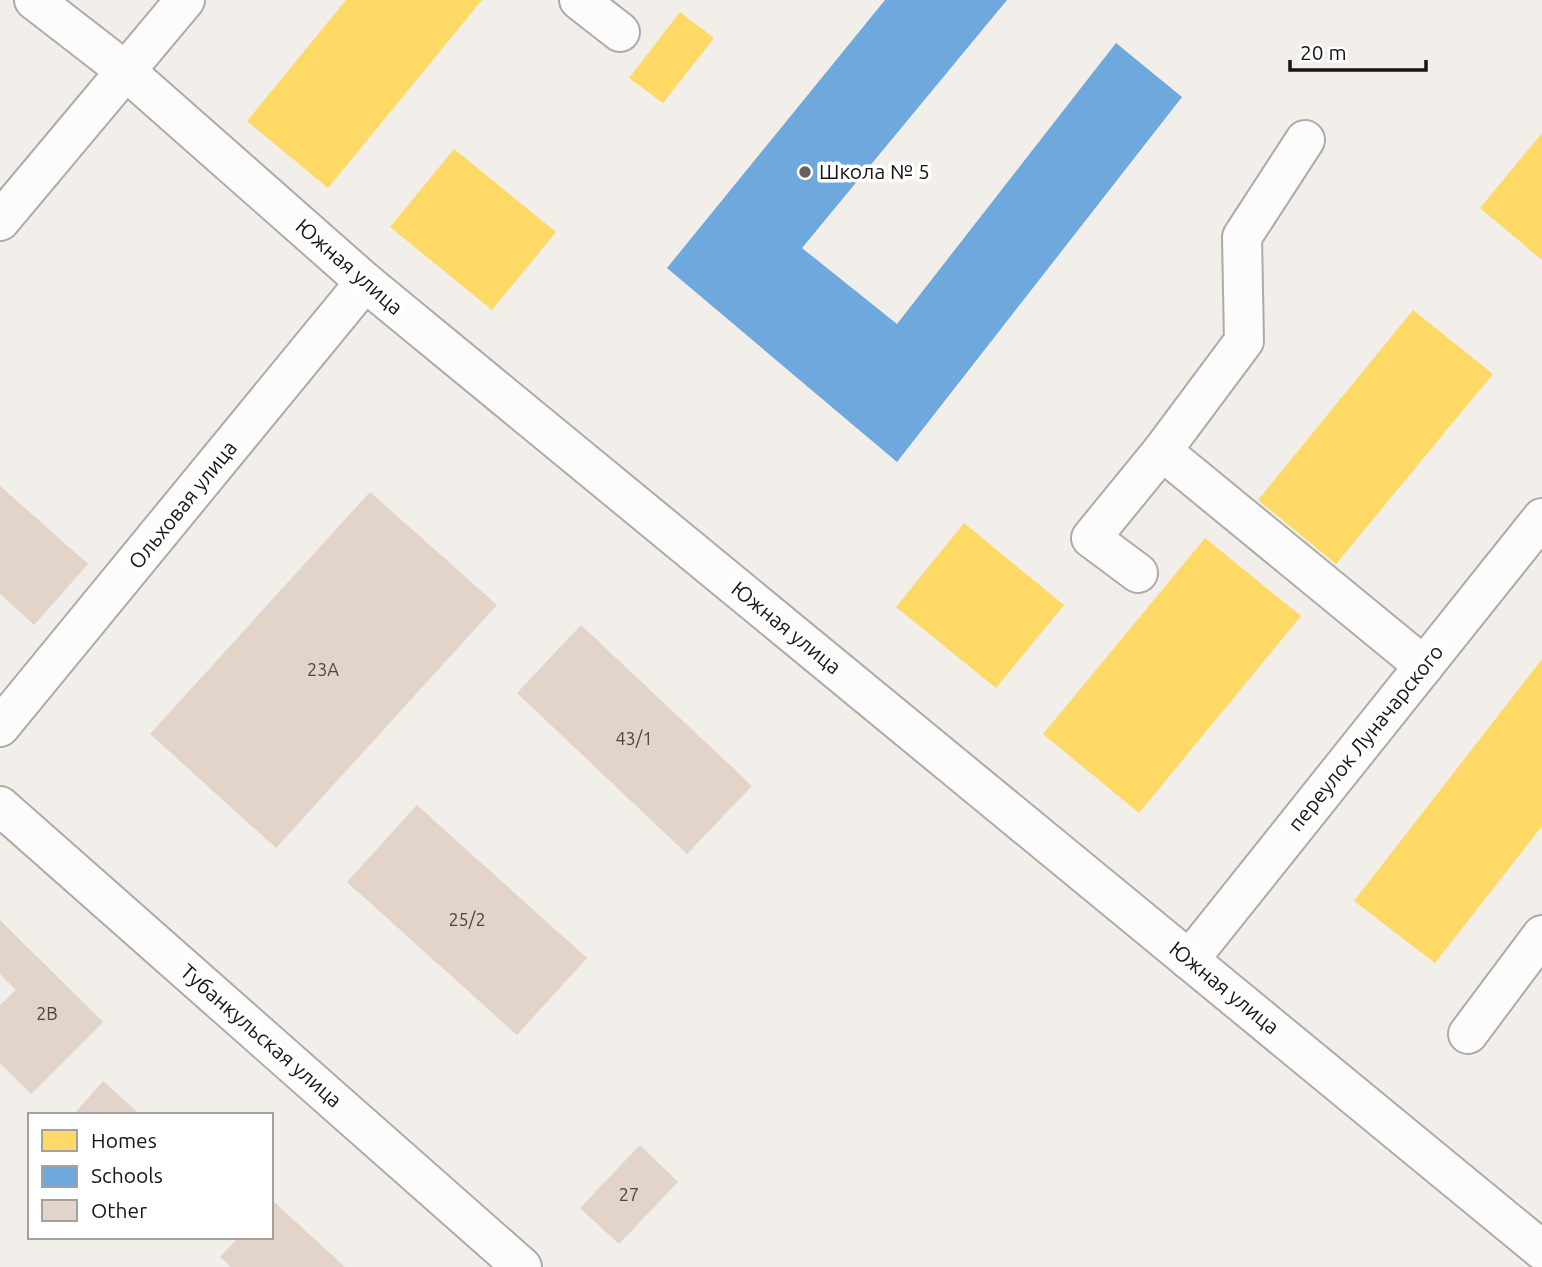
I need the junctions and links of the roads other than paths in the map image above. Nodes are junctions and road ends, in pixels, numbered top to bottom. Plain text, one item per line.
1 (34, 0) edge
2 (185, 0) edge
3 (579, 0) edge
4 (620, 32) dead end
5 (127, 72) junction
6 (1305, 140) dead end
7 (0, 221) edge
8 (365, 282) junction
9 (1162, 451) junction
10 (1542, 517) edge
11 (1138, 573) dead end
12 (1424, 666) junction
13 (0, 727) edge
14 (0, 806) edge
15 (1542, 935) edge
16 (1189, 960) junction
17 (1468, 1034) dead end
18 (1542, 1250) edge
19 (522, 1267) edge

1 - 5 street, Южная улица
2 - 5 street
3 - 4 street
5 - 7 street
5 - 8 street, Южная улица
6 - 9 street
8 - 13 street, Ольховая улица
8 - 16 street, Южная улица
9 - 11 street
9 - 12 street
10 - 12 street, переулок Луначарского
12 - 16 street, переулок Луначарского
14 - 19 street, Тубанкульская улица
15 - 17 street
16 - 18 street, Южная улица

